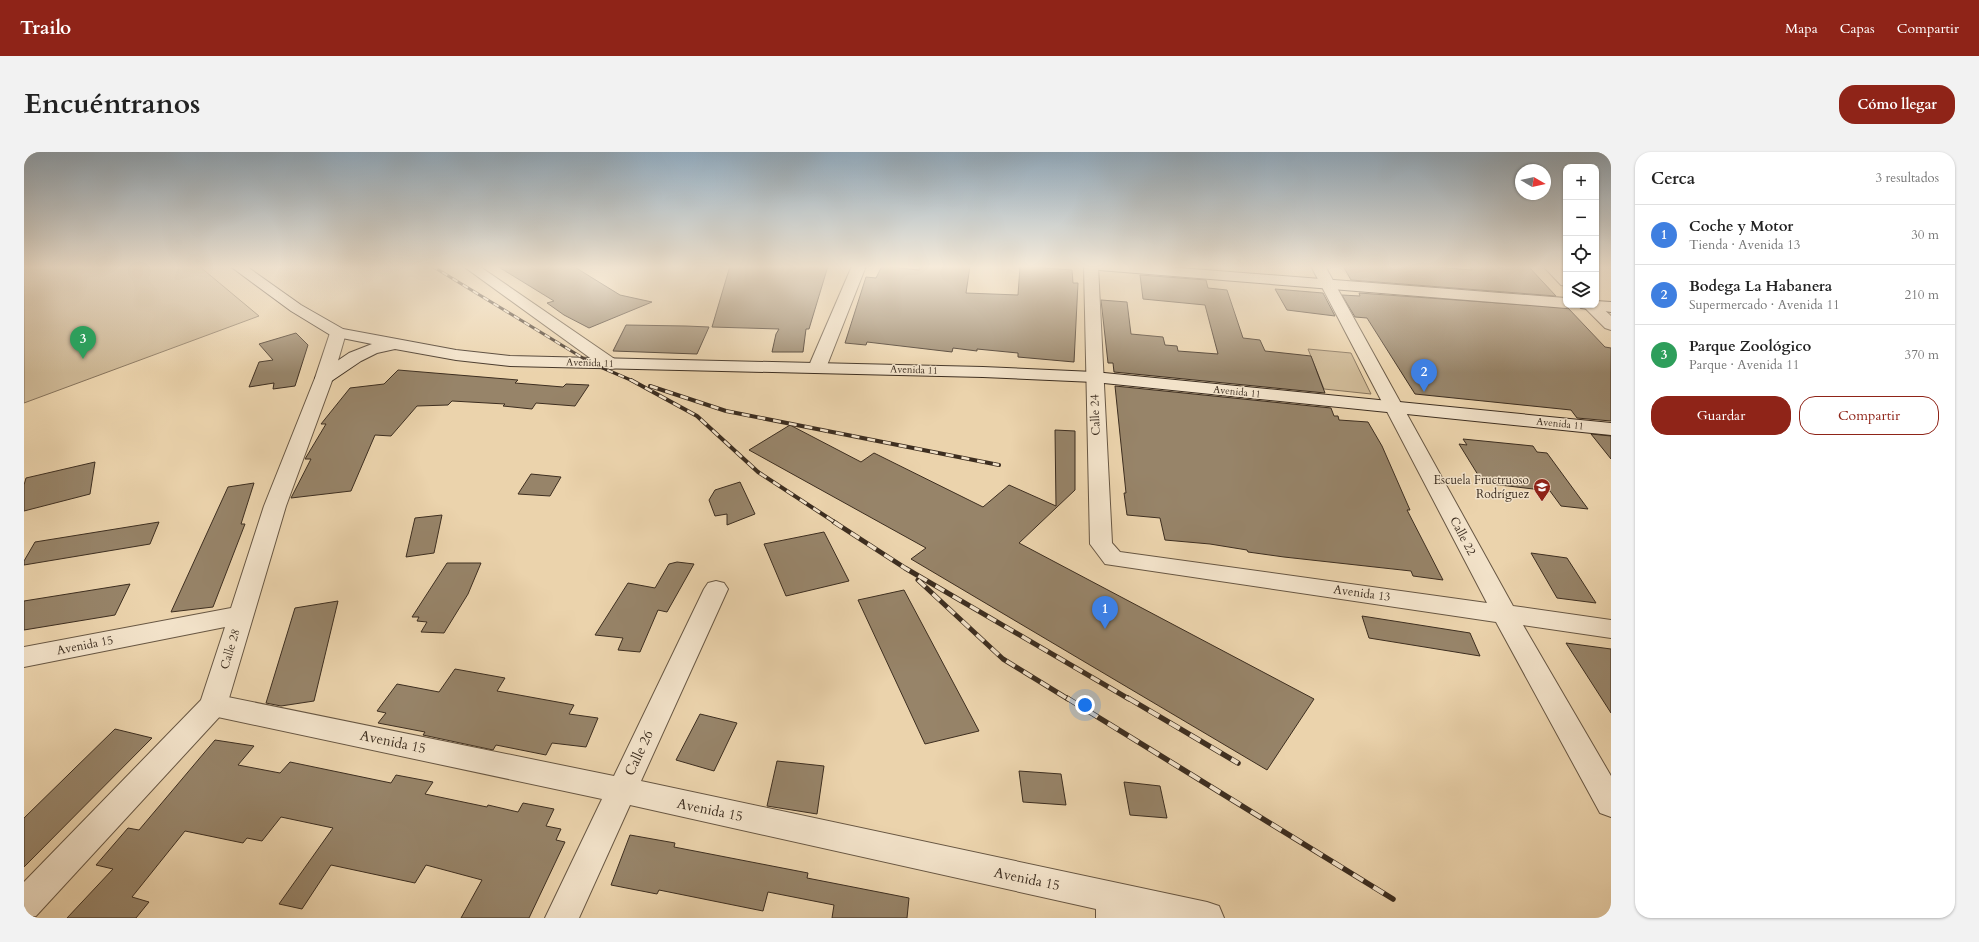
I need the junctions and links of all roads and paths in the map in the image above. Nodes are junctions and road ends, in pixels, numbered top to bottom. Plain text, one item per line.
1 (287, 302) edge
2 (521, 302) edge
3 (844, 302) edge
4 (1092, 302) edge
5 (1337, 302) edge
6 (1599, 306) edge
7 (1611, 307) edge
8 (1593, 308) edge
9 (1611, 325) edge
10 (338, 333) junction
11 (392, 344) junction
12 (610, 364) junction
13 (817, 368) junction
14 (1094, 377) junction
15 (324, 378) junction
16 (1394, 408) junction
17 (1611, 429) edge
18 (1113, 559) joint
19 (716, 589) dead end
20 (1504, 613) junction
21 (240, 615) junction
22 (1611, 629) edge
23 (24, 657) edge
24 (213, 705) junction
25 (622, 790) junction
26 (1611, 804) edge
27 (24, 904) edge
28 (1113, 908) edge
29 (562, 918) edge
30 (1207, 918) edge

1 - 10 street, Avenida 11
2 - 12 street
3 - 13 street
4 - 14 street, Calle 24
5 - 16 street, Calle 22
6 - 7 street
8 - 9 street
10 - 11 street, Avenida 11
10 - 15 street, Calle 28
11 - 12 street, Avenida 11
11 - 15 street
12 - 13 street, Avenida 11
13 - 14 street, Avenida 11
14 - 16 street, Avenida 11
14 - 18 street, Calle 24
15 - 21 street, Calle 28
16 - 17 street, Avenida 11
16 - 20 street, Calle 22
18 - 20 street, Avenida 13
19 - 25 street, Calle 26
20 - 22 street, Avenida 13
20 - 26 street, Calle 22
21 - 23 street, Avenida 15
21 - 24 street, Calle 28
24 - 25 street, Avenida 15
24 - 27 street, Calle 28
25 - 28 street, Avenida 15
25 - 29 street, Calle 26
28 - 30 street, Avenida 15

